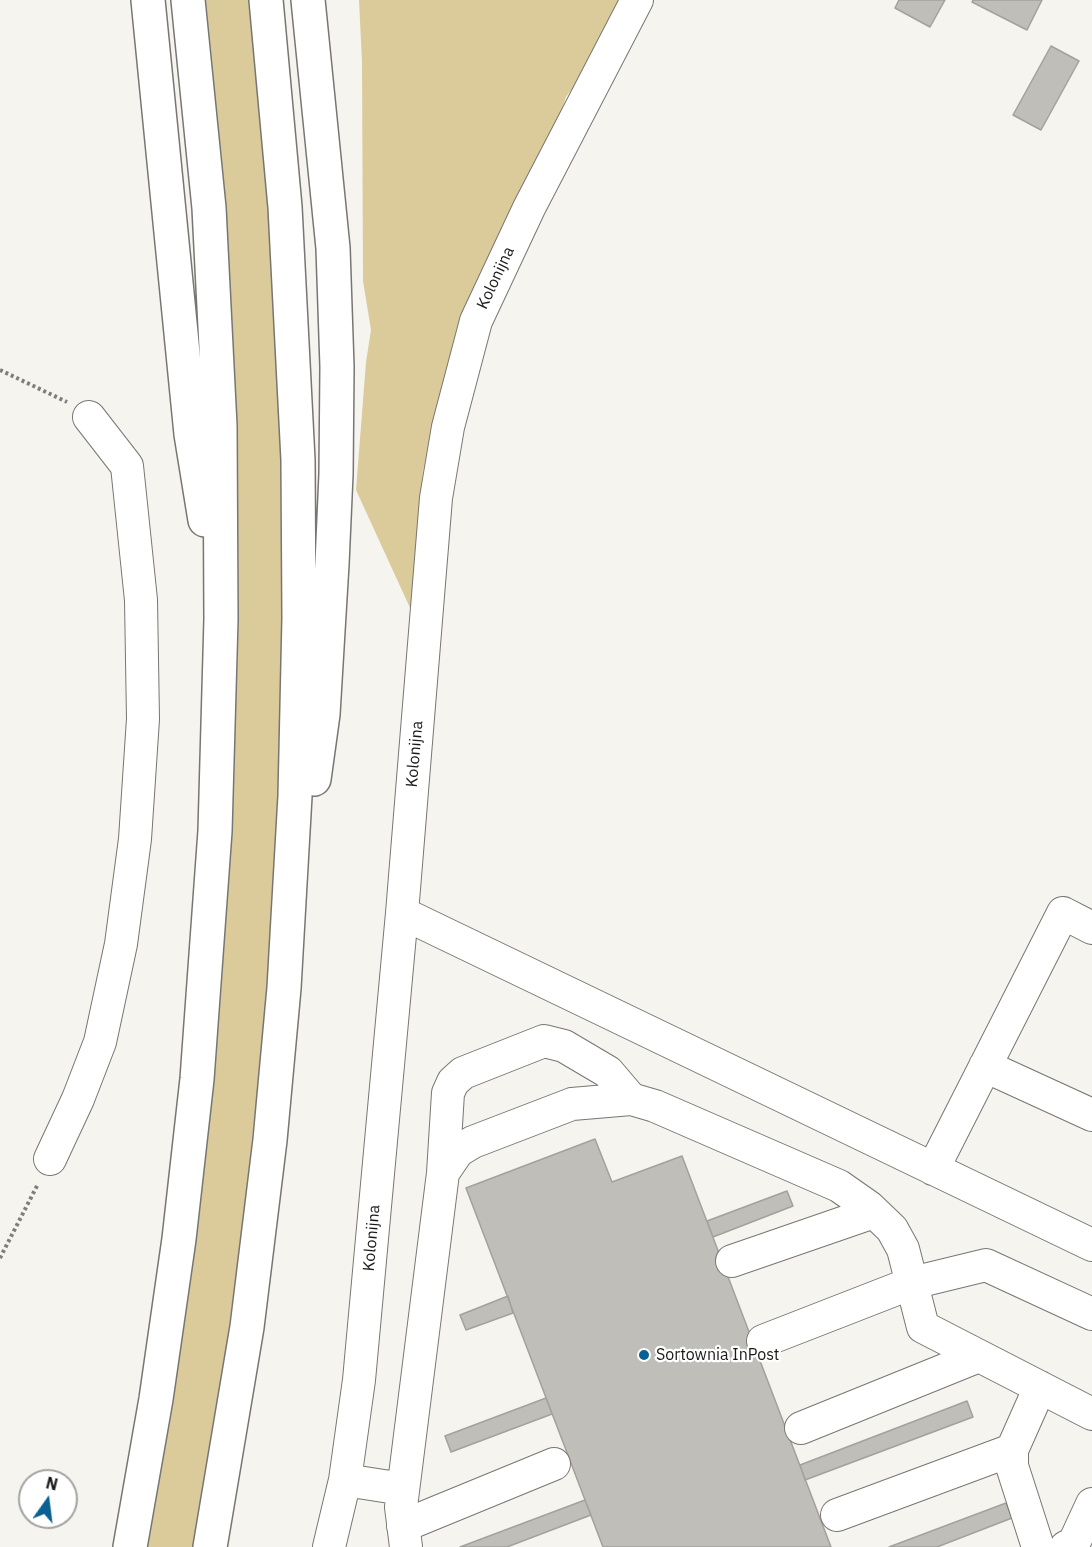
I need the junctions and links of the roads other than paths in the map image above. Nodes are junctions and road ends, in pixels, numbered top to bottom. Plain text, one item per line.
1 (148, 0) edge
2 (189, 0) edge
3 (266, 0) edge
4 (637, 0) edge
5 (309, 4) edge
6 (89, 417) road end
7 (221, 619) junction
8 (402, 913) junction
9 (1092, 928) edge
10 (284, 988) junction
11 (985, 1066) junction
12 (631, 1100) junction
13 (1092, 1115) edge
14 (50, 1159) road end
15 (933, 1169) junction
16 (443, 1173) junction
17 (874, 1212) junction
18 (1092, 1245) edge
19 (732, 1261) dead end
20 (912, 1283) junction
21 (1092, 1314) edge
22 (763, 1341) dead end
23 (979, 1356) junction
24 (1040, 1387) junction
25 (1092, 1414) edge
26 (801, 1428) dead end
27 (1012, 1450) junction
28 (554, 1464) dead end
29 (345, 1480) junction
30 (403, 1489) junction
31 (1092, 1504) edge
32 (837, 1515) dead end
33 (404, 1537) edge
34 (130, 1547) edge
35 (210, 1547) edge
36 (329, 1547) edge
37 (1038, 1547) edge
38 (1066, 1547) edge

1 - 7 highway
2 - 7 highway
3 - 10 highway
4 - 8 street, Kolonijna
5 - 10 highway
6 - 14 street
7 - 34 highway
8 - 15 street
8 - 29 street, Kolonijna
9 - 11 street
10 - 35 highway
11 - 13 street
11 - 15 street
12 - 16 street
12 - 16 street
12 - 17 street
15 - 18 street
16 - 30 street
17 - 19 street
17 - 20 street
20 - 21 street
20 - 22 street
20 - 23 street
23 - 24 street
23 - 26 street
24 - 25 street
24 - 27 street
27 - 32 street
27 - 37 street
28 - 33 street
29 - 30 street
29 - 36 street, Kolonijna
30 - 33 street
31 - 38 street

